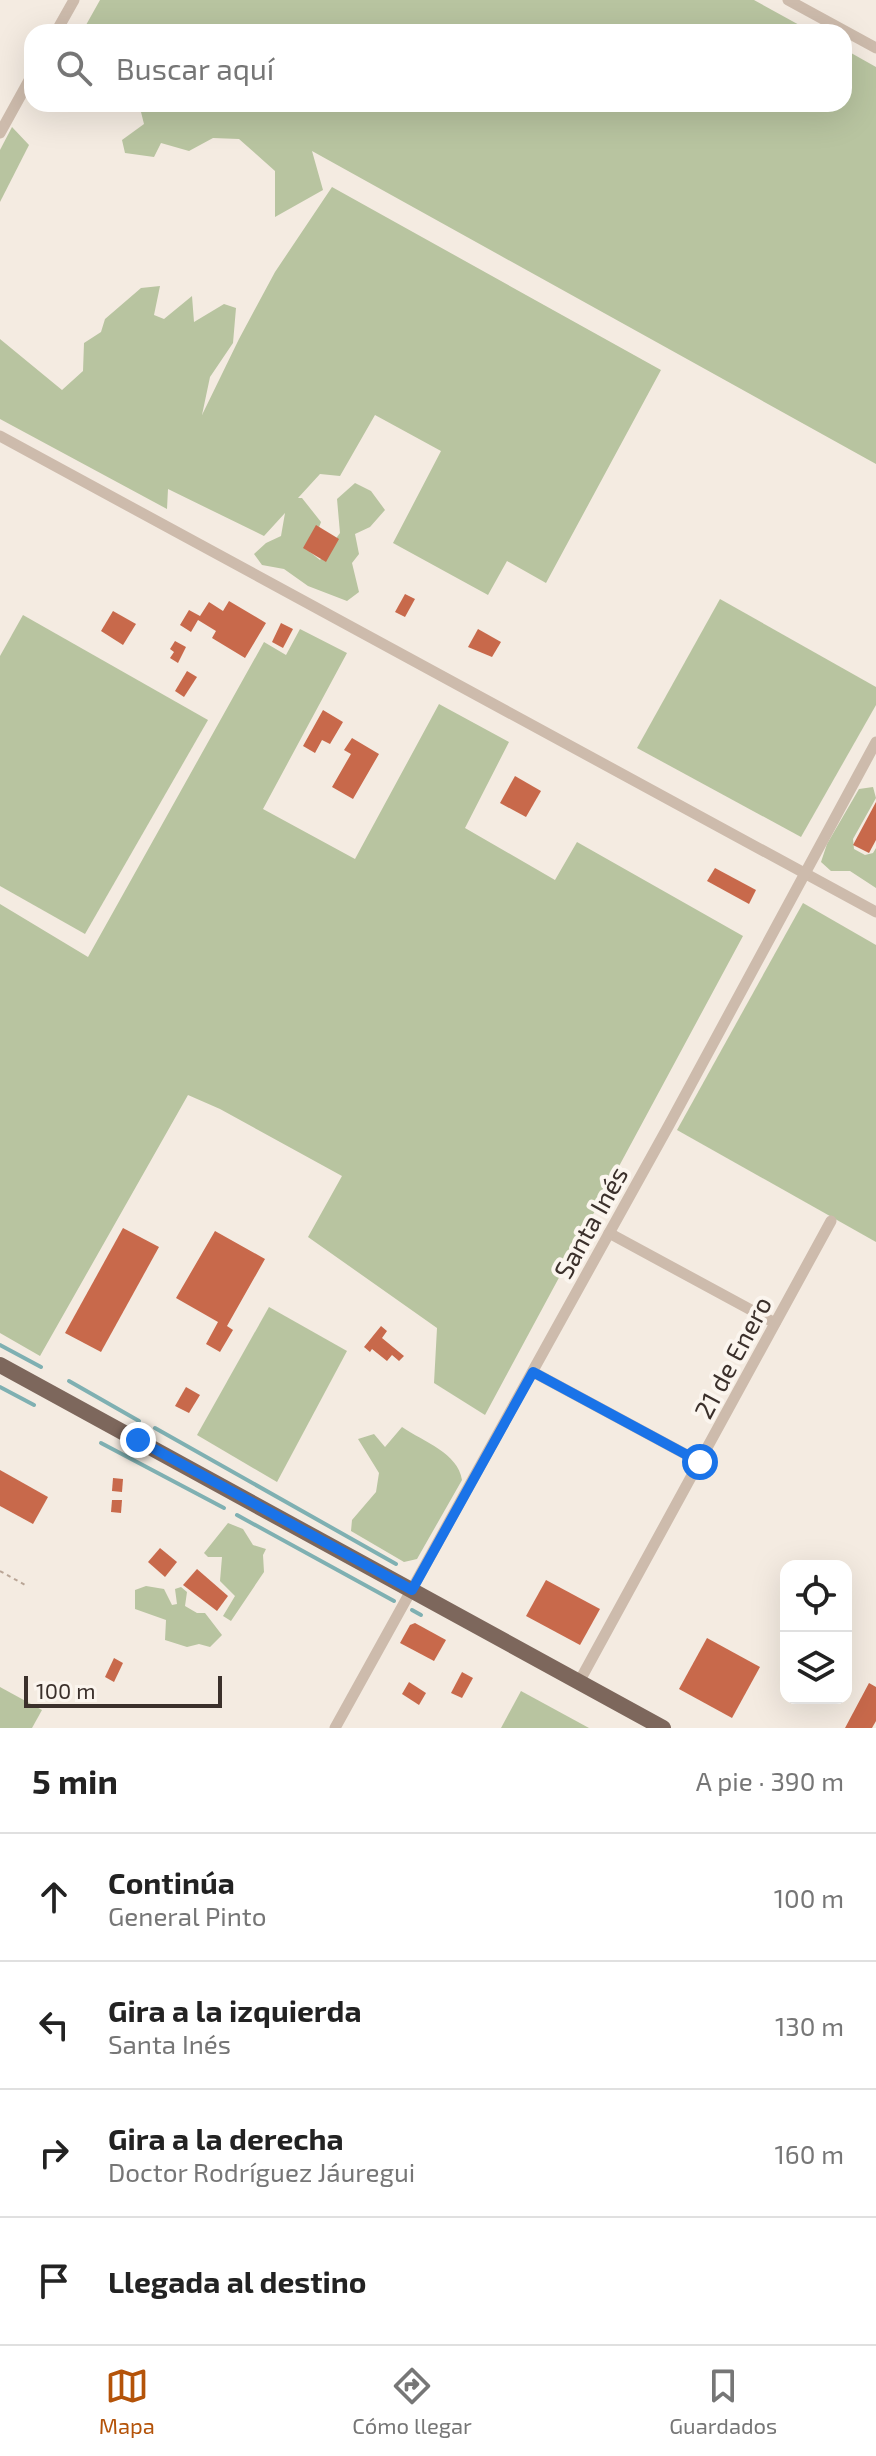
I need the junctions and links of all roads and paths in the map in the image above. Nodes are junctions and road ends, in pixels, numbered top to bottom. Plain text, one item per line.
1 (74, 0) edge
2 (788, 0) edge
3 (60, 24) edge
4 (832, 24) edge
5 (852, 35) edge
6 (876, 48) edge
7 (24, 90) edge
8 (0, 133) edge
9 (0, 436) edge
10 (876, 742) edge
11 (805, 873) junction
12 (876, 912) edge
13 (831, 1221) dead end
14 (609, 1233) junction
15 (775, 1323) junction
16 (0, 1365) edge
17 (533, 1372) junction
18 (700, 1462) junction
19 (0, 1571) edge
20 (27, 1586) dead end
21 (412, 1590) junction
22 (579, 1682) junction
23 (335, 1728) edge
24 (663, 1728) edge

1 - 3 street
2 - 4 street
5 - 6 street
7 - 8 street
9 - 11 street
10 - 11 street, Santa Inés
11 - 12 street
11 - 14 street, Santa Inés
13 - 15 street, 21 de Enero
14 - 15 street
14 - 17 street, Santa Inés
15 - 18 street, 21 de Enero
16 - 21 main road
17 - 18 street
17 - 21 street, Santa Inés
18 - 22 street, 21 de Enero
19 - 20 path
21 - 22 main road
21 - 23 street, Santa Inés
22 - 24 main road

